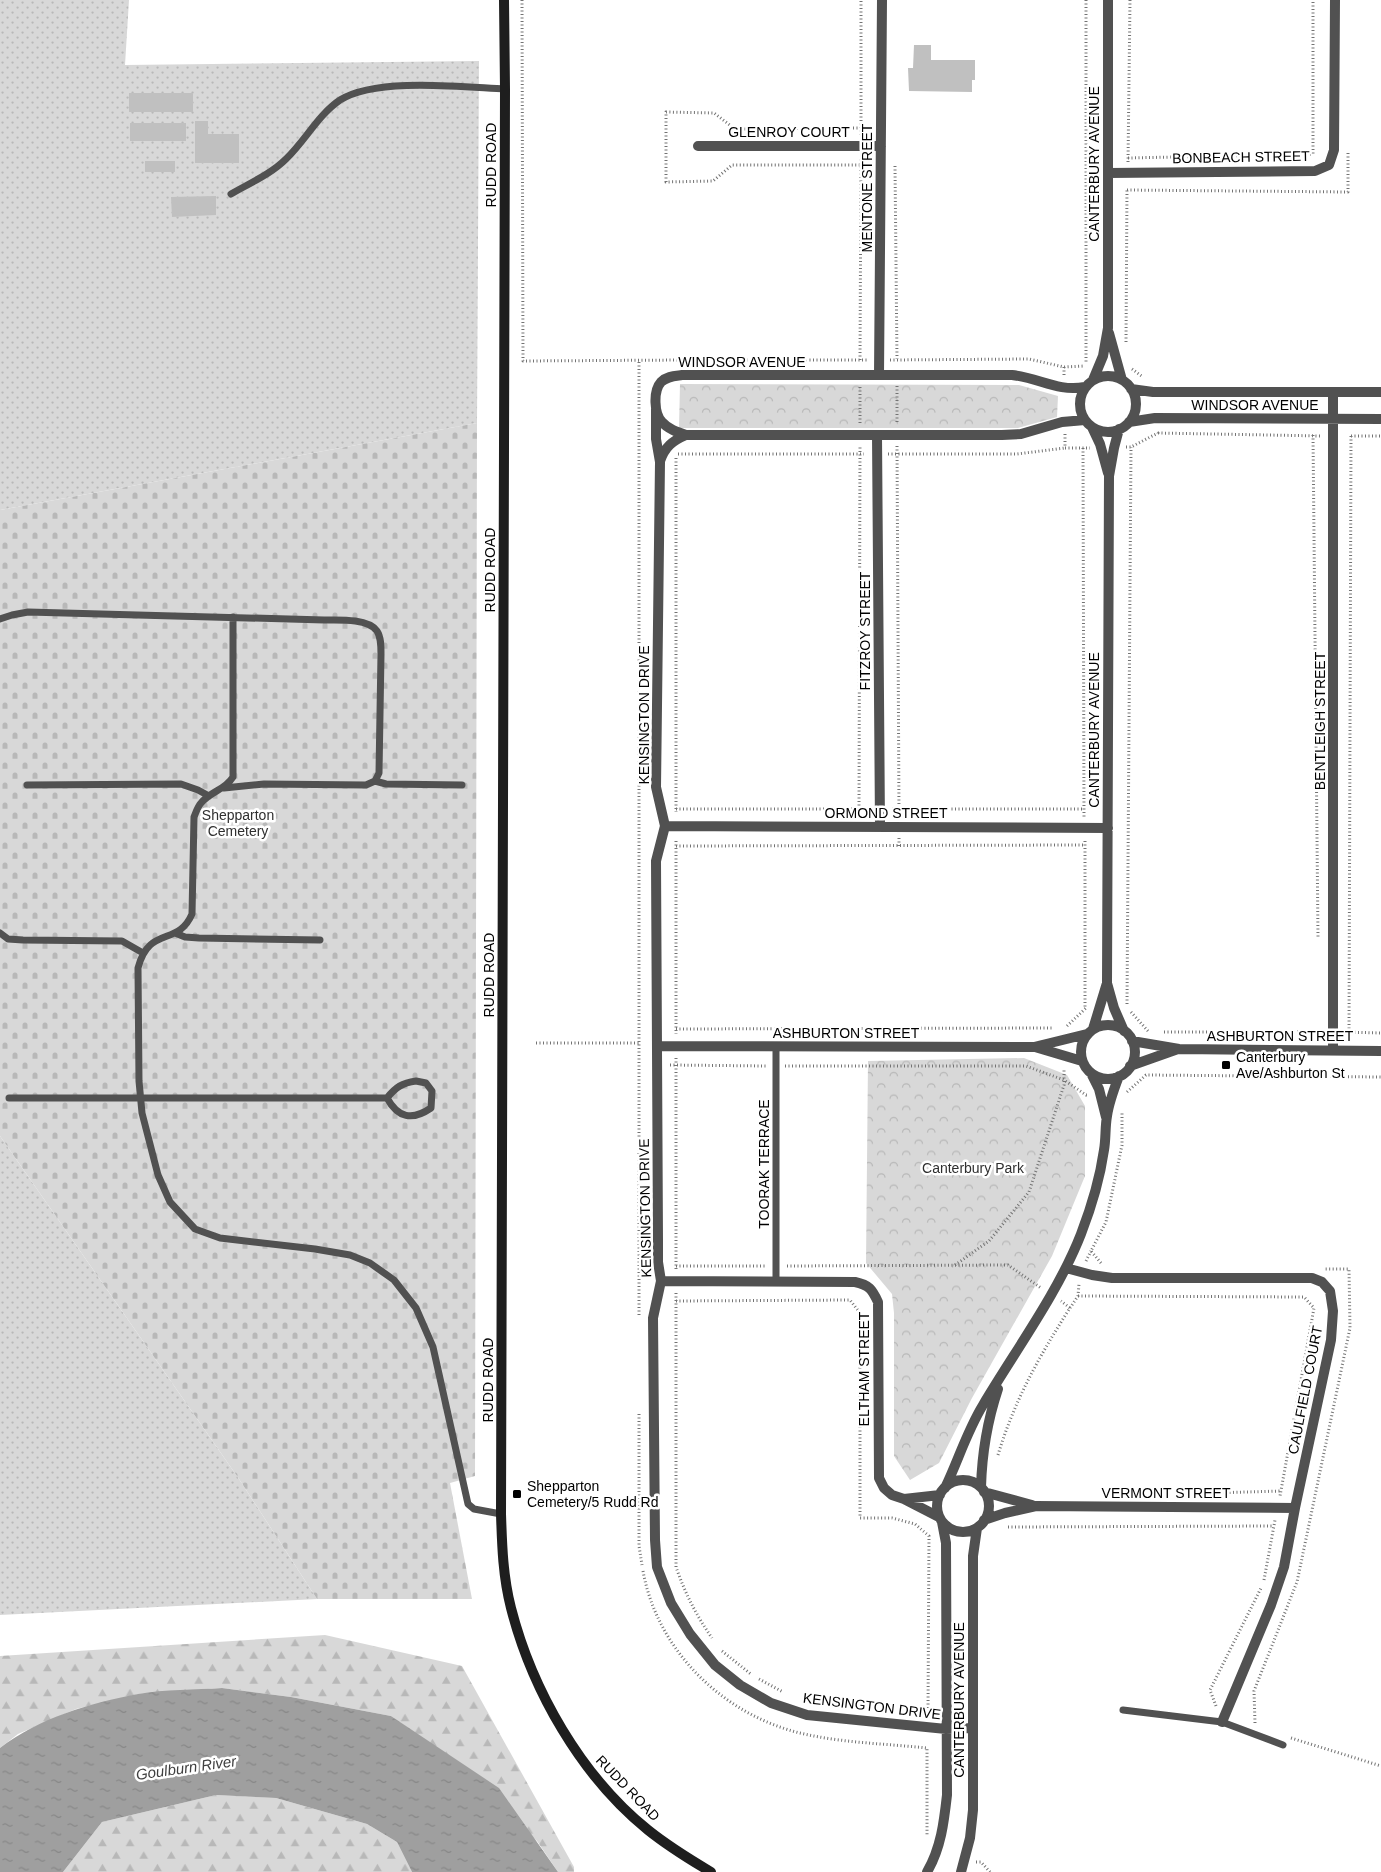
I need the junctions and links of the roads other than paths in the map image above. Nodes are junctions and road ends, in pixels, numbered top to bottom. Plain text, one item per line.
1 (504, 0) edge
2 (882, 0) edge
3 (1108, 0) edge
4 (1335, 0) edge
5 (505, 89) junction
6 (698, 146) dead end
7 (881, 146) junction
8 (1108, 173) junction
9 (231, 194) dead end
10 (1108, 328) junction
11 (879, 375) junction
12 (1093, 380) junction
13 (1122, 380) junction
14 (1085, 388) junction
15 (1131, 388) junction
16 (1333, 392) junction
17 (1381, 392) edge
18 (656, 409) junction
19 (1333, 418) junction
20 (1381, 419) edge
21 (1129, 422) junction
22 (1088, 423) junction
23 (1119, 429) junction
24 (686, 435) junction
25 (877, 435) junction
26 (660, 462) junction
27 (1109, 476) junction
28 (233, 617) junction
29 (0, 619) edge
30 (375, 781) junction
31 (27, 785) dead end
32 (462, 785) dead end
33 (224, 788) junction
34 (208, 796) junction
35 (665, 826) junction
36 (880, 827) junction
37 (1108, 828) junction
38 (0, 933) edge
39 (174, 933) junction
40 (320, 940) dead end
41 (143, 953) junction
42 (1107, 984) junction
43 (1124, 1031) junction
44 (1090, 1032) junction
45 (1132, 1041) junction
46 (658, 1046) junction
47 (776, 1047) junction
48 (1034, 1047) junction
49 (1179, 1049) junction
50 (1333, 1050) junction
51 (1381, 1051) edge
52 (1082, 1061) junction
53 (1130, 1066) junction
54 (1091, 1073) junction
55 (1119, 1076) junction
56 (140, 1097) junction
57 (9, 1098) dead end
58 (387, 1098) junction
59 (1106, 1117) junction
60 (1066, 1268) junction
61 (661, 1281) junction
62 (776, 1282) junction
63 (1002, 1376) junction
64 (982, 1490) junction
65 (942, 1491) junction
66 (904, 1499) junction
67 (1036, 1506) junction
68 (1295, 1508) junction
69 (501, 1514) junction
70 (941, 1519) junction
71 (981, 1524) junction
72 (1123, 1710) dead end
73 (1222, 1722) junction
74 (973, 1728) junction
75 (946, 1729) junction
76 (1283, 1745) dead end
77 (711, 1872) edge
78 (927, 1872) edge
79 (961, 1872) edge

1 - 5 street, RUDD ROAD
2 - 7 street, MENTONE STREET
3 - 8 street, CANTERBURY AVENUE
4 - 8 street, BONBEACH STREET
5 - 9 lane
5 - 69 street, RUDD ROAD
6 - 7 street, GLENROY COURT
7 - 11 street, MENTONE STREET
8 - 10 street, CANTERBURY AVENUE
10 - 12 street, CANTERBURY AVENUE
10 - 13 street, CANTERBURY AVENUE
11 - 14 street, WINDSOR AVENUE
11 - 18 street, WINDSOR AVENUE
12 - 13 street
12 - 14 street
13 - 15 street
14 - 22 street
15 - 16 street, WINDSOR AVENUE
15 - 21 street
16 - 17 street, WINDSOR AVENUE
16 - 19 street, BENTLEIGH STREET
18 - 24 street
18 - 26 street, KENSINGTON DRIVE
19 - 20 street, WINDSOR AVENUE
19 - 21 street, WINDSOR AVENUE
19 - 50 street, BENTLEIGH STREET
21 - 23 street
22 - 23 street
22 - 25 street
22 - 27 street, CANTERBURY AVENUE
23 - 27 street, CANTERBURY AVENUE
24 - 25 street
24 - 26 street
25 - 36 street, FITZROY STREET
26 - 35 street, KENSINGTON DRIVE
27 - 37 street, CANTERBURY AVENUE
28 - 29 lane
28 - 30 lane
28 - 33 lane
30 - 32 lane
30 - 33 lane
31 - 34 lane
33 - 34 lane
34 - 39 lane
35 - 36 street, ORMOND STREET
35 - 46 street, KENSINGTON DRIVE
36 - 37 street, ORMOND STREET
37 - 42 street, CANTERBURY AVENUE
38 - 41 lane
39 - 40 lane
39 - 41 lane
41 - 56 lane
42 - 43 street, CANTERBURY AVENUE
42 - 44 street, CANTERBURY AVENUE
43 - 44 street
43 - 45 street
44 - 48 street, ASHBURTON STREET
44 - 52 street
45 - 49 street, ASHBURTON STREET
45 - 53 street
46 - 47 street, ASHBURTON STREET
46 - 61 street, KENSINGTON DRIVE
47 - 48 street, ASHBURTON STREET
47 - 62 lane, TOORAK TERRACE
48 - 52 street, ASHBURTON STREET
49 - 50 street, ASHBURTON STREET
49 - 53 street, ASHBURTON STREET
50 - 51 street, ASHBURTON STREET
52 - 54 street
53 - 55 street
54 - 55 street
54 - 59 street
55 - 59 street
56 - 57 lane
56 - 58 lane
56 - 69 lane
58 - 58 lane
59 - 60 street
60 - 63 street
60 - 68 street, CAULFIELD COURT
61 - 62 street, ELTHAM STREET
61 - 75 street, KENSINGTON DRIVE
62 - 66 street, ELTHAM STREET
63 - 64 street
63 - 65 street
64 - 65 street
64 - 67 street, VERMONT STREET
64 - 71 street
65 - 66 street
65 - 70 street
66 - 70 street
67 - 68 street, VERMONT STREET
67 - 71 street, VERMONT STREET
68 - 73 street, CAULFIELD COURT
69 - 77 street, RUDD ROAD
70 - 71 street
70 - 75 street, CANTERBURY AVENUE
71 - 74 street, CANTERBURY AVENUE
72 - 73 lane
73 - 76 lane
74 - 75 street, KENSINGTON DRIVE
74 - 79 street, CANTERBURY AVENUE
75 - 78 street, CANTERBURY AVENUE

